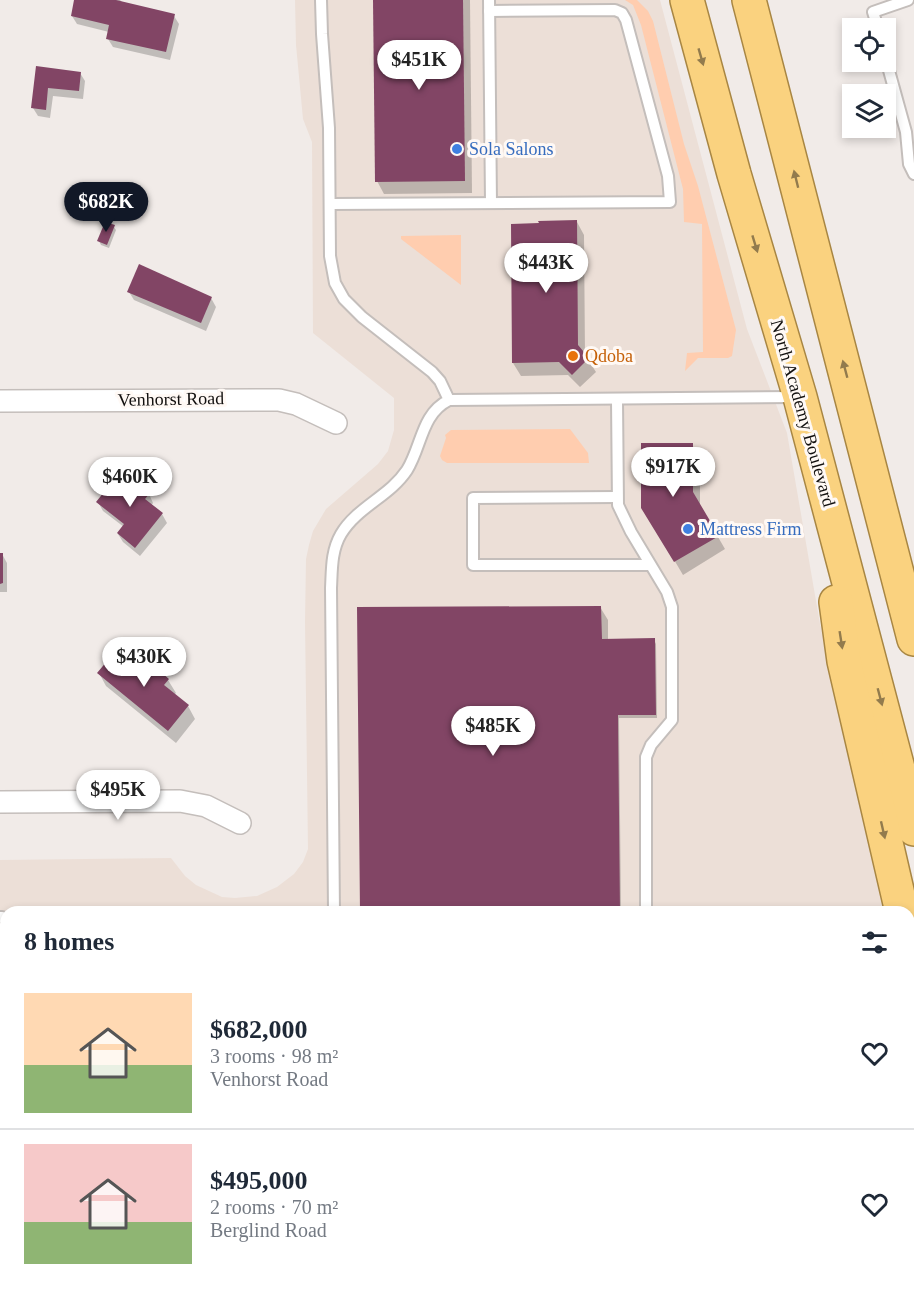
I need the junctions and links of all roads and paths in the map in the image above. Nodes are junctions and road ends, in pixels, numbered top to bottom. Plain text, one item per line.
1 (321, 0) edge
2 (687, 0) edge
3 (749, 0) edge
4 (911, 1) edge
5 (489, 5) edge
6 (875, 18) edge
7 (889, 72) edge
8 (910, 142) edge
9 (914, 174) edge
10 (490, 203) junction
11 (331, 204) junction
12 (800, 398) junction
13 (448, 400) junction
14 (617, 400) junction
15 (0, 401) edge
16 (336, 423) dead end
17 (860, 426) junction
18 (617, 497) junction
19 (833, 519) junction
20 (650, 565) junction
21 (914, 578) edge
22 (914, 639) edge
23 (0, 802) edge
24 (240, 823) dead end
25 (914, 829) edge
26 (334, 906) edge
27 (646, 906) edge
28 (901, 906) edge

1 - 11 lane
2 -> 12 highway, North Academy Boulevard
17 -> 3 highway
4 - 6 lane
5 - 10 lane
5 - 10 lane
7 - 8 lane
8 - 9 lane
10 - 11 lane
11 - 13 lane
12 - 14 lane
12 - 19 highway, North Academy Boulevard
13 - 14 lane
13 - 26 lane
14 - 18 lane
15 - 16 street, Venhorst Road
17 - 21 highway
17 - 22 highway
18 - 20 lane
18 - 20 lane
19 -> 25 highway, North Academy Boulevard
19 -> 28 highway
20 - 27 lane
23 - 24 street

